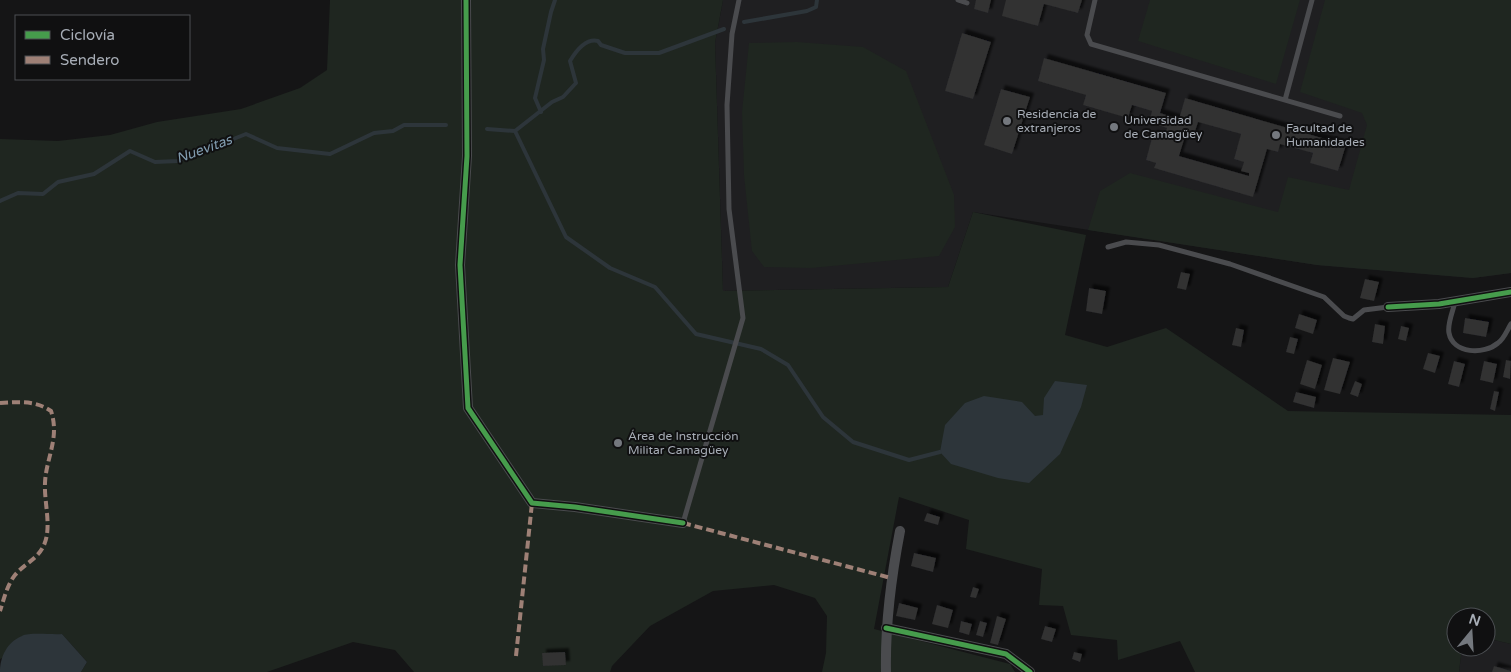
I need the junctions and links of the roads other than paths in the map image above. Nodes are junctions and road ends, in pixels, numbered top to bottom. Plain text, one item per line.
1 (466, 0) edge
2 (740, 0) edge
3 (958, 0) edge
4 (1095, 0) edge
5 (1312, 0) edge
6 (967, 3) dead end
7 (1285, 100) junction
8 (1340, 116) dead end
9 (1108, 247) dead end
10 (1511, 292) edge
11 (1455, 302) junction
12 (1388, 307) joint
13 (1511, 324) edge
14 (683, 523) joint
15 (900, 531) dead end
16 (886, 628) junction
17 (886, 672) edge
18 (1030, 672) edge

1 - 14 street
2 - 14 lane
3 - 6 lane
4 - 7 lane
5 - 7 lane
7 - 8 lane
9 - 12 lane
10 - 11 street
11 - 12 street
11 - 13 lane
15 - 16 street
16 - 17 street
16 - 18 street

